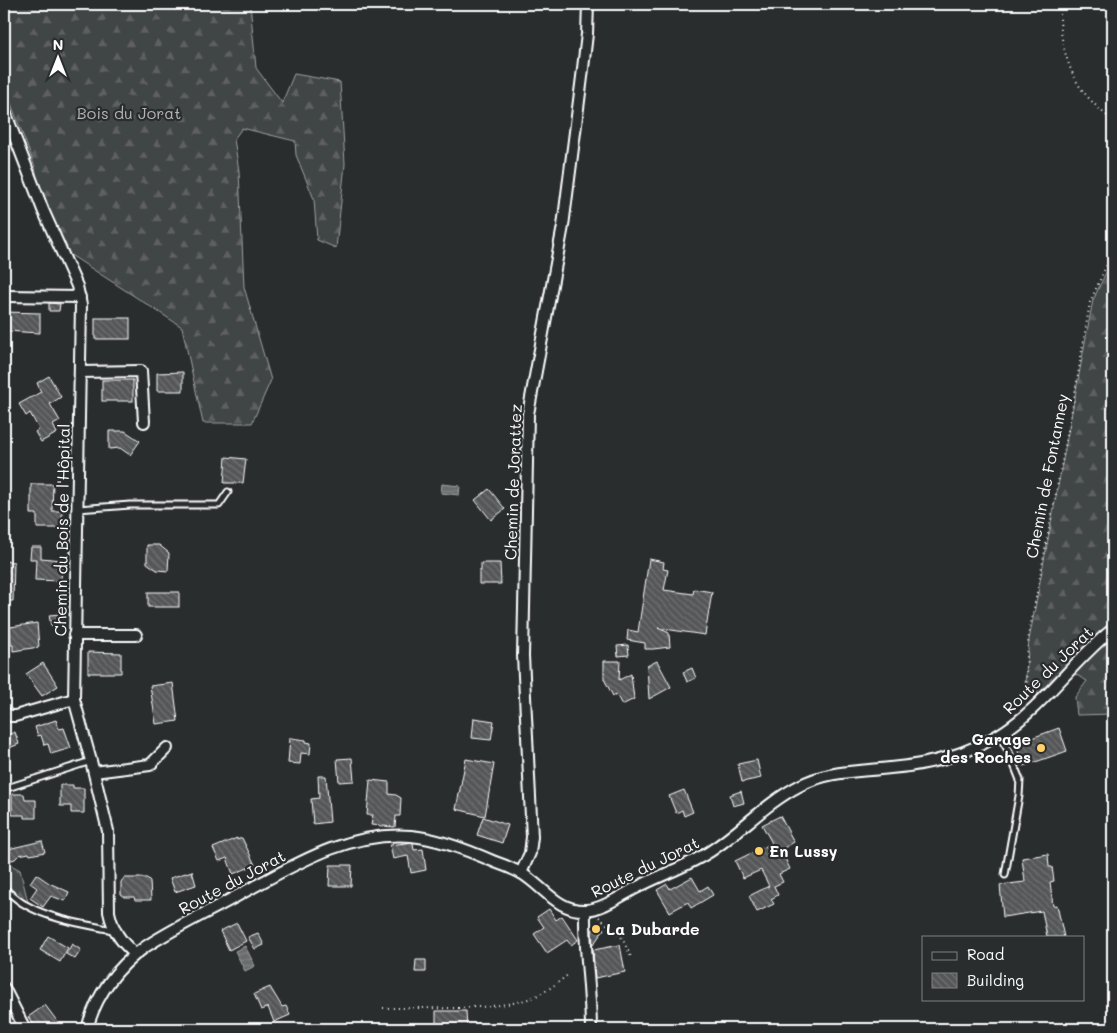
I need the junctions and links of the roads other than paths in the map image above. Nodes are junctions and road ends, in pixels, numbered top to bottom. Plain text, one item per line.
1 (588, 4) edge
2 (4, 109) edge
3 (4, 296) edge
4 (80, 297) junction
5 (80, 372) junction
6 (144, 422) dead end
7 (228, 492) dead end
8 (77, 509) junction
9 (1113, 630) edge
10 (74, 635) junction
11 (136, 635) dead end
12 (74, 699) junction
13 (4, 713) edge
14 (999, 735) junction
15 (167, 748) dead end
16 (91, 761) junction
17 (94, 772) junction
18 (4, 789) edge
19 (522, 873) junction
20 (1004, 874) dead end
21 (4, 888) edge
22 (589, 909) junction
23 (113, 930) junction
24 (135, 954) junction
25 (4, 988) edge
26 (25, 1029) edge
27 (86, 1029) edge
28 (591, 1029) edge

1 - 19 street, Chemin de Jorattez
2 - 4 street, Chemin du Bois de l'Hôpital
3 - 4 street
4 - 5 street, Chemin du Bois de l'Hôpital
5 - 6 street
5 - 8 street, Chemin du Bois de l'Hôpital
7 - 8 lane
8 - 10 street, Chemin du Bois de l'Hôpital
9 - 14 street, Route du Jorat
10 - 11 street
10 - 12 street, Chemin du Bois de l'Hôpital
12 - 13 street
12 - 16 street, Chemin du Bois de l'Hôpital
14 - 20 lane
14 - 22 street, Route du Jorat
15 - 17 street
16 - 17 street, Chemin du Bois de l'Hôpital
16 - 18 lane
17 - 23 street, Chemin du Bois de l'Hôpital
19 - 22 street, Route du Jorat
19 - 24 street, Route du Jorat
21 - 23 lane
22 - 28 street
23 - 24 street
24 - 27 street, Route du Jorat
25 - 26 street

